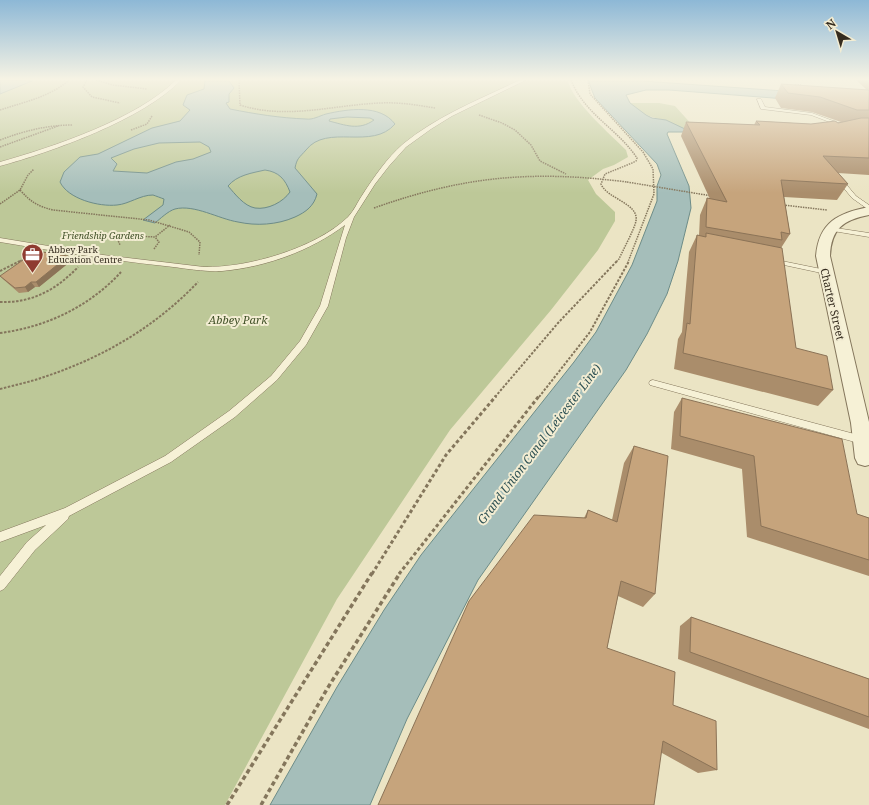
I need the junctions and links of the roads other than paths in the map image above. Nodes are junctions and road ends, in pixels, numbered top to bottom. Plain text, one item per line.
1 (120, 118) edge
2 (447, 118) edge
3 (822, 118) edge
4 (848, 127) joint
5 (829, 133) edge
6 (0, 164) edge
7 (838, 178) edge
8 (869, 209) edge
9 (351, 217) junction
10 (829, 229) junction
11 (869, 235) edge
12 (0, 240) edge
13 (767, 260) edge
14 (826, 272) junction
15 (653, 383) dead end
16 (864, 430) edge
17 (865, 458) dead end
18 (68, 512) junction
19 (0, 537) edge
20 (0, 585) edge

1 - 6 lane
2 - 9 lane
3 - 4 lane
4 - 5 street
7 - 8 lane
8 - 10 street
9 - 12 lane
9 - 18 lane
10 - 11 lane
10 - 14 street, Charter Street
13 - 14 lane
14 - 16 street, Charter Street
15 - 16 lane
16 - 17 street, Charter Street
18 - 19 lane
18 - 20 lane

